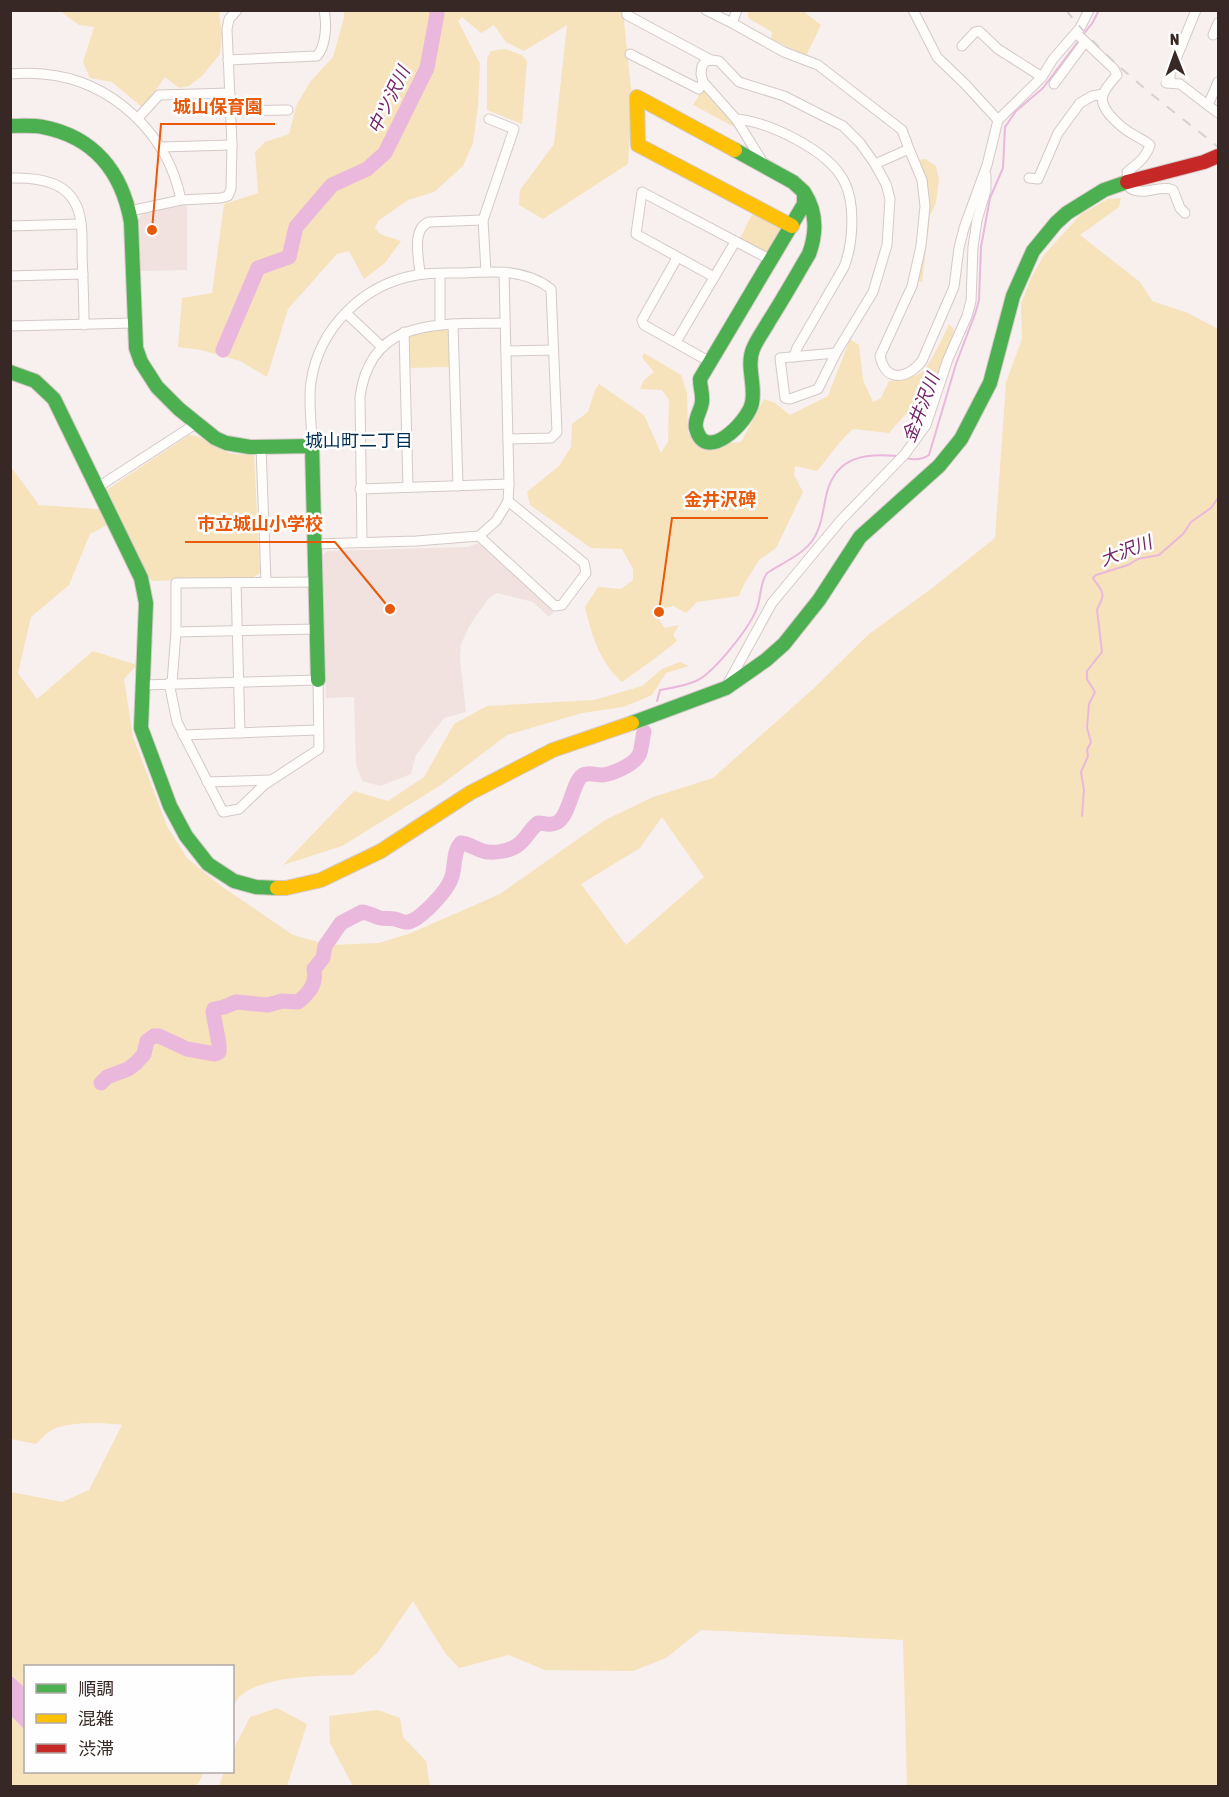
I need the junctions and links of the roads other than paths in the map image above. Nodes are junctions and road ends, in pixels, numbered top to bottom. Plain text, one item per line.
1 (237, 10) edge
2 (324, 10) edge
3 (627, 10) edge
4 (706, 10) edge
5 (737, 10) edge
6 (913, 10) edge
7 (1089, 10) edge
8 (1196, 10) edge
9 (732, 23) junction
10 (1218, 23) edge
11 (1213, 35) dead end
12 (1081, 37) junction
13 (962, 46) dead end
14 (630, 54) dead end
15 (228, 60) junction
16 (711, 60) junction
17 (10, 74) edge
18 (1042, 77) junction
19 (704, 82) junction
20 (1218, 82) edge
21 (1054, 84) dead end
22 (230, 93) junction
23 (1103, 94) junction
24 (1208, 105) junction
25 (288, 110) dead end
26 (230, 111) junction
27 (1218, 114) edge
28 (138, 118) junction
29 (489, 119) dead end
30 (736, 119) junction
31 (998, 120) junction
32 (10, 126) edge
33 (232, 145) junction
34 (161, 147) junction
35 (909, 149) junction
36 (1218, 156) edge
37 (875, 164) junction
38 (987, 165) junction
39 (765, 166) junction
40 (10, 178) edge
41 (1029, 178) dead end
42 (1128, 182) junction
43 (804, 192) junction
44 (181, 200) junction
45 (130, 211) junction
46 (1185, 213) dead end
47 (483, 220) junction
48 (81, 224) junction
49 (10, 226) edge
50 (792, 226) junction
51 (735, 242) junction
52 (677, 258) junction
53 (771, 260) junction
54 (486, 272) junction
55 (504, 272) junction
56 (83, 274) junction
57 (420, 274) junction
58 (440, 274) junction
59 (10, 276) edge
60 (714, 277) junction
61 (346, 313) junction
62 (134, 323) junction
63 (505, 323) junction
64 (453, 324) junction
65 (84, 325) junction
66 (440, 325) junction
67 (10, 326) edge
68 (404, 332) junction
69 (676, 342) junction
70 (382, 347) junction
71 (553, 350) junction
72 (506, 351) junction
73 (836, 353) junction
74 (794, 357) junction
75 (712, 363) junction
76 (10, 372) edge
77 (197, 423) junction
78 (508, 439) junction
79 (312, 446) junction
80 (261, 447) junction
81 (510, 484) junction
82 (458, 486) junction
83 (98, 487) junction
84 (408, 487) junction
85 (360, 489) junction
86 (508, 501) junction
87 (479, 536) junction
88 (362, 542) junction
89 (314, 543) junction
90 (236, 582) junction
91 (266, 582) junction
92 (316, 582) junction
93 (317, 629) junction
94 (237, 631) junction
95 (176, 632) junction
96 (318, 681) junction
97 (239, 682) junction
98 (171, 683) junction
99 (142, 685) junction
100 (726, 688) junction
101 (318, 730) junction
102 (240, 732) junction
103 (183, 735) junction
104 (271, 780) junction
105 (207, 782) junction

1 - 15 street
2 - 15 street
3 - 16 street
4 - 9 street
5 - 9 street
6 - 31 street
7 - 12 street
8 - 24 street
9 - 35 street
10 - 11 street
12 - 18 street
12 - 21 street
12 - 23 street
13 - 18 street
14 - 19 street
15 - 22 street
16 - 19 street
16 - 37 street
17 - 28 street
18 - 31 street
19 - 30 street
20 - 24 street
22 - 26 street
22 - 28 street
23 - 41 street
23 - 42 street
24 - 27 street
25 - 26 street
26 - 33 street
28 - 34 street
29 - 47 street
30 - 39 street
30 - 74 street
31 - 38 street
32 - 45 street
33 - 34 street
33 - 44 street
34 - 44 street
35 - 37 street
35 - 38 street
36 - 42 street
37 - 73 street
38 - 100 street
39 - 43 street
39 - 50 street
40 - 48 street
42 - 46 street
42 - 100 street
43 - 50 street
43 - 75 street
44 - 45 street
45 - 62 street
47 - 54 street
47 - 57 street
48 - 49 street
48 - 56 street
50 - 53 street
51 - 52 street
51 - 53 street
51 - 60 street
52 - 60 street
52 - 69 street
53 - 75 street
54 - 55 street
54 - 58 street
55 - 63 street
55 - 71 street
56 - 59 street
56 - 65 street
57 - 58 street
57 - 61 street
58 - 66 street
60 - 69 street
61 - 70 street
61 - 79 street
62 - 65 street
62 - 77 street
63 - 64 street
63 - 72 street
64 - 66 street
64 - 82 street
65 - 67 street
66 - 68 street
68 - 70 street
68 - 84 street
69 - 75 street
70 - 85 street
71 - 72 street
71 - 78 street
72 - 78 street
73 - 74 street
73 - 74 street
76 - 83 street
77 - 80 street
77 - 83 street
78 - 81 street
79 - 80 street
79 - 89 street
80 - 91 street
81 - 82 street
81 - 86 street
82 - 84 street
83 - 99 street
84 - 85 street
85 - 88 street
86 - 87 street
86 - 87 street
87 - 88 street
88 - 89 street
89 - 92 street
90 - 91 street
90 - 94 street
90 - 95 street
91 - 92 street
92 - 93 street
93 - 94 street
93 - 96 street
94 - 95 street
94 - 97 street
95 - 98 street
96 - 97 street
96 - 101 street
97 - 98 street
97 - 102 street
98 - 99 street
98 - 103 street
99 - 100 street
101 - 102 street
101 - 104 street
102 - 103 street
103 - 105 street
104 - 105 street
104 - 105 street

